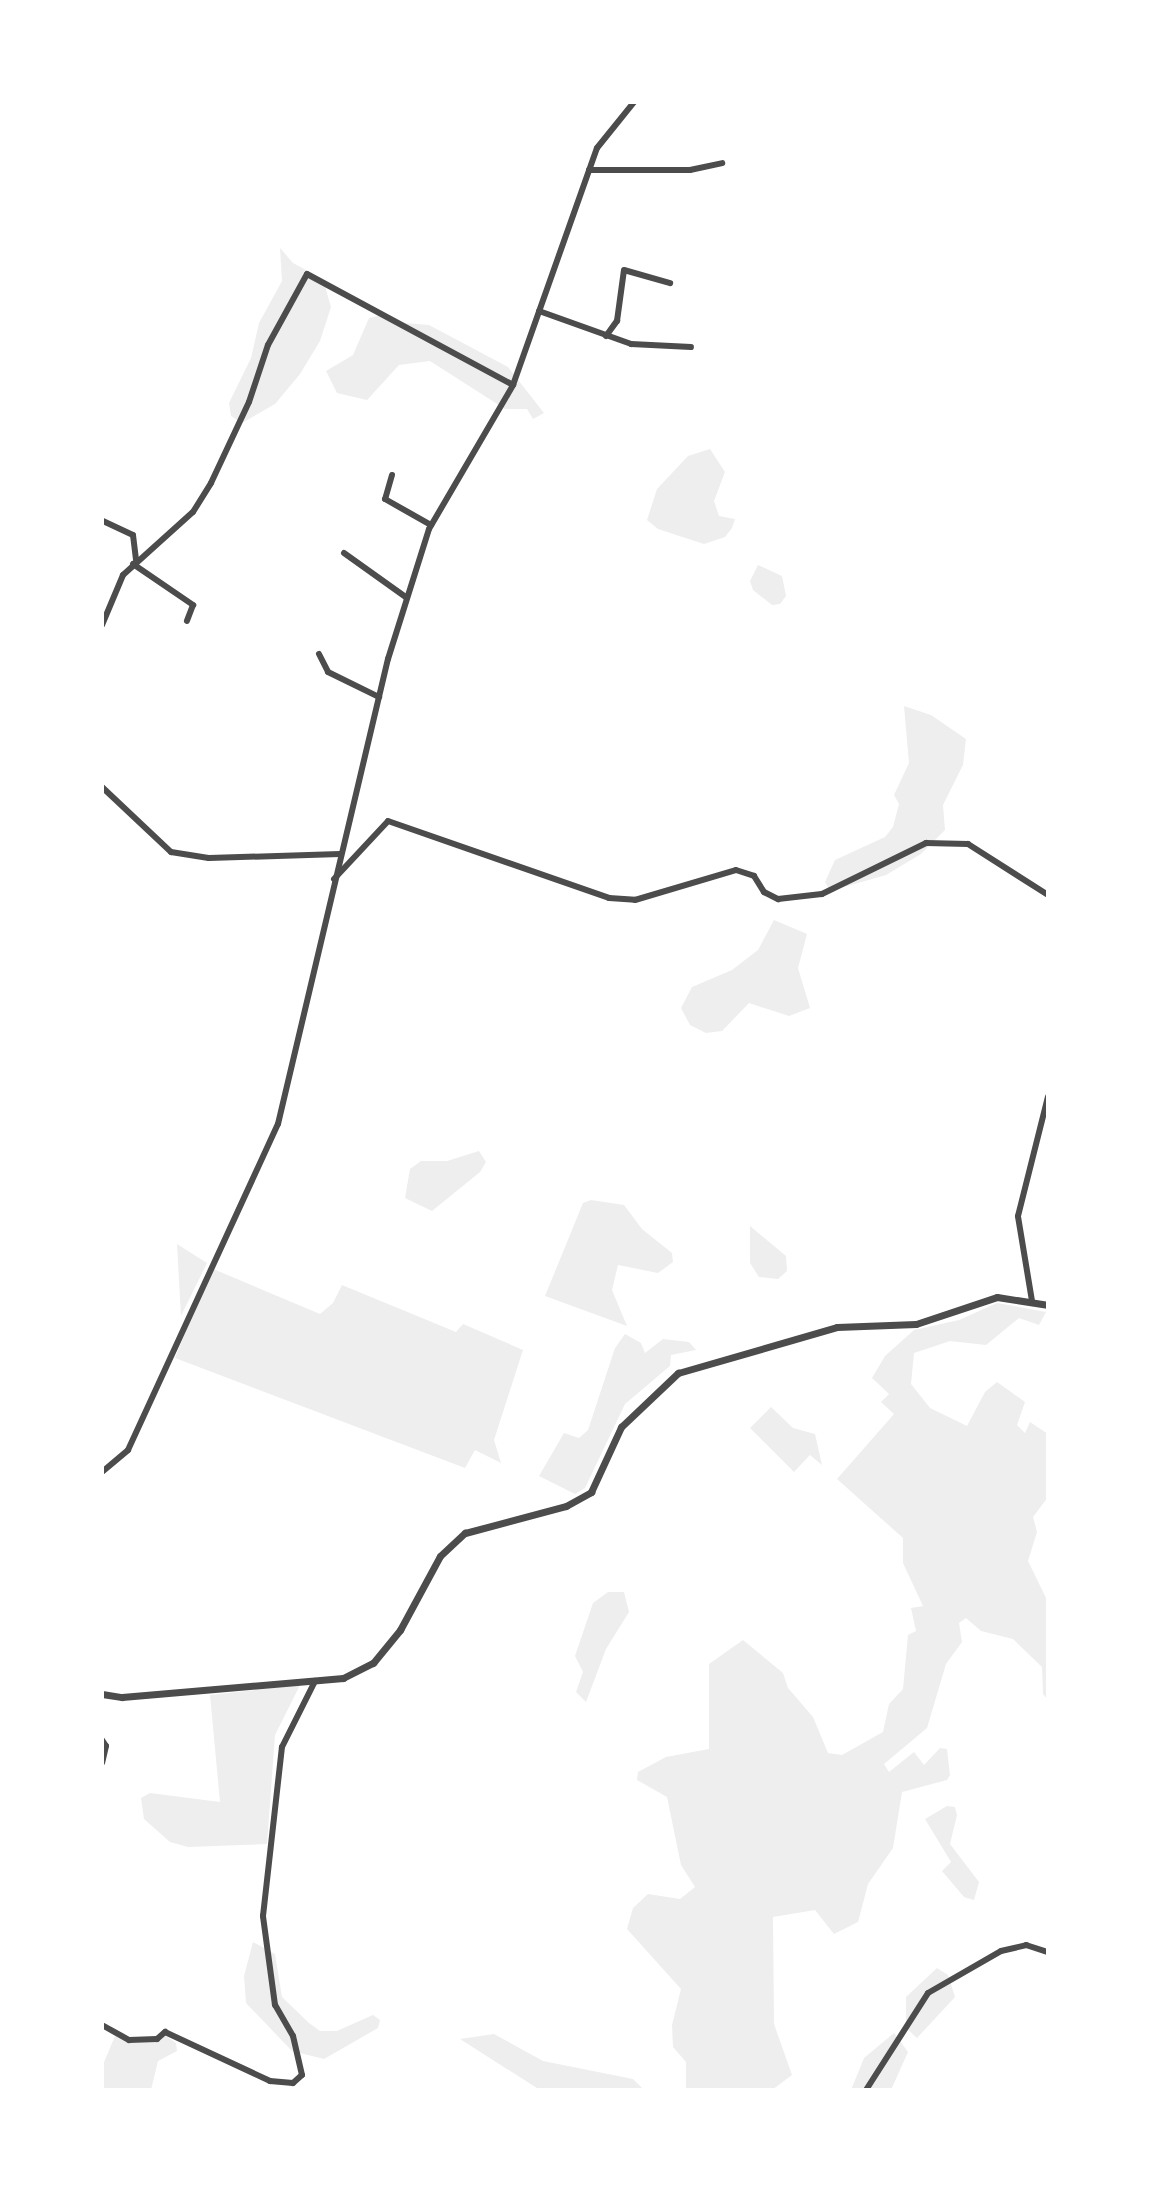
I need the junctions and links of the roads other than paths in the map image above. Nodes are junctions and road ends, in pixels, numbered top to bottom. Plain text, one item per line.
1 (634, 102) edge
2 (722, 163) dead end
3 (589, 170) junction
4 (670, 283) dead end
5 (539, 311) junction
6 (606, 336) junction
7 (691, 347) dead end
8 (513, 385) junction
9 (392, 475) dead end
10 (103, 521) edge
11 (431, 525) junction
12 (344, 553) dead end
13 (134, 563) junction
14 (407, 598) junction
15 (187, 621) dead end
16 (102, 625) edge
17 (319, 654) dead end
18 (379, 697) junction
19 (102, 787) edge
20 (340, 854) junction
21 (334, 879) junction
22 (1048, 895) edge
23 (1048, 1097) edge
24 (1032, 1301) junction
25 (1048, 1305) edge
26 (102, 1472) edge
27 (315, 1681) junction
28 (102, 1694) edge
29 (102, 1740) edge
30 (102, 1763) edge
31 (1048, 1952) edge
32 (102, 2025) edge
33 (866, 2090) edge

1 - 3 street
2 - 3 street
3 - 5 street
4 - 6 street
5 - 6 street
5 - 8 street
6 - 7 street
8 - 11 street
8 - 13 street
9 - 11 street
10 - 13 street
11 - 14 street
12 - 14 street
13 - 15 street
13 - 16 street
14 - 18 street
17 - 18 street
18 - 20 street
19 - 20 street
20 - 21 street
21 - 22 street
21 - 26 street
23 - 24 street
24 - 25 street
24 - 27 street
27 - 28 street
27 - 32 street
29 - 30 street
31 - 33 street

